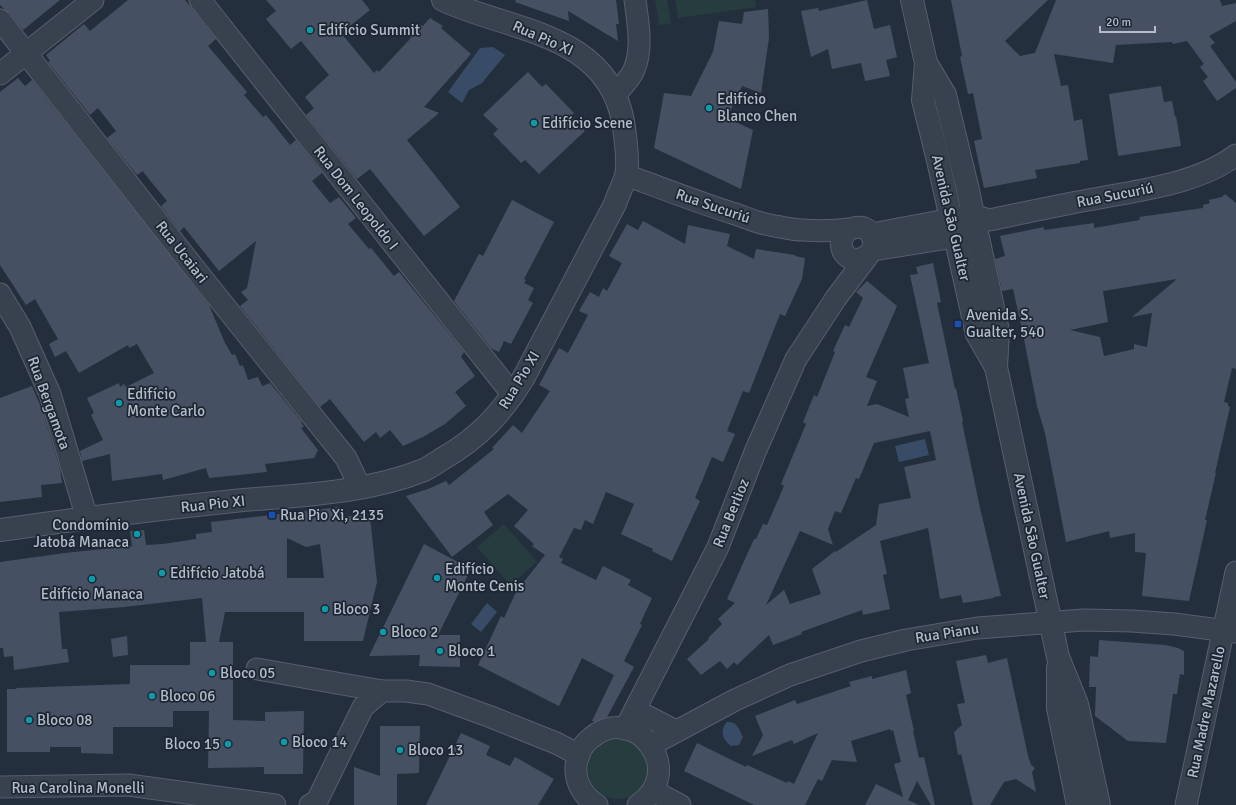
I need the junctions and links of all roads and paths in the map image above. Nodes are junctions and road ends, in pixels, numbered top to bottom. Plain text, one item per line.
1 (93, 0) edge
2 (200, 0) edge
3 (443, 0) edge
4 (635, 0) edge
5 (912, 0) edge
6 (0, 20) edge
7 (26, 53) junction
8 (926, 63) junction
9 (0, 74) edge
10 (616, 95) junction
11 (1236, 155) edge
12 (626, 175) junction
13 (980, 223) junction
14 (953, 229) junction
15 (802, 230) junction
16 (860, 250) junction
17 (0, 294) edge
18 (996, 367) junction
19 (513, 395) junction
20 (360, 487) junction
21 (87, 518) junction
22 (0, 530) edge
23 (1236, 572) edge
24 (1051, 623) junction
25 (1230, 631) edge
26 (1058, 657) junction
27 (257, 669) dead end
28 (382, 691) junction
29 (635, 710) junction
30 (625, 729) junction
31 (676, 731) junction
32 (651, 745) junction
33 (579, 755) junction
34 (0, 787) edge
35 (645, 798) edge
36 (587, 802) edge
37 (275, 805) edge
38 (310, 805) edge
39 (680, 805) edge
40 (1078, 805) edge
41 (1099, 805) edge
42 (1186, 805) edge

1 - 7 street
2 - 19 street, Rua Dom Leopoldo I
3 - 10 street, Rua Pio XI
4 - 10 street
5 - 8 street, Avenida São Gualter
6 - 7 street, Rua Ucaiari
7 - 9 street
7 - 20 street, Rua Ucaiari
8 - 13 street, Avenida São Gualter
8 - 14 street, Avenida São Gualter
10 - 12 street, Rua Pio XI
11 - 13 street, Rua Sucuriú
12 - 15 street, Rua Sucuriú
12 - 19 street, Rua Pio XI
13 - 14 street, Rua Sucuriú
13 - 18 street, Avenida São Gualter
14 - 16 street, Rua Sucuriú
14 - 18 street, Avenida São Gualter
15 - 16 street, Rua Sucuriú
15 - 16 street, Rua Sucuriú
16 - 29 street, Rua Berlioz
17 - 21 street, Rua Bergamota
18 - 24 street, Avenida São Gualter
19 - 20 street, Rua Pio XI
20 - 21 street, Rua Pio XI
21 - 22 street, Rua Pio XI
23 - 25 street, Rua Madre Mazarello
24 - 25 street, Rua Pianu
24 - 26 street, Avenida São Gualter
24 - 31 street, Rua Pianu
25 - 42 street, Rua Madre Mazarello
26 - 40 street, Avenida São Gualter
26 - 41 street, Avenida São Gualter
27 - 28 street
28 - 33 street
28 - 38 street
29 - 30 street, Rua Berlioz
29 - 31 street
30 - 32 street
30 - 33 street
31 - 32 street, Rua Pianu
32 - 35 street
33 - 36 street
34 - 37 street, Rua Carolina Monelli
35 - 39 street

